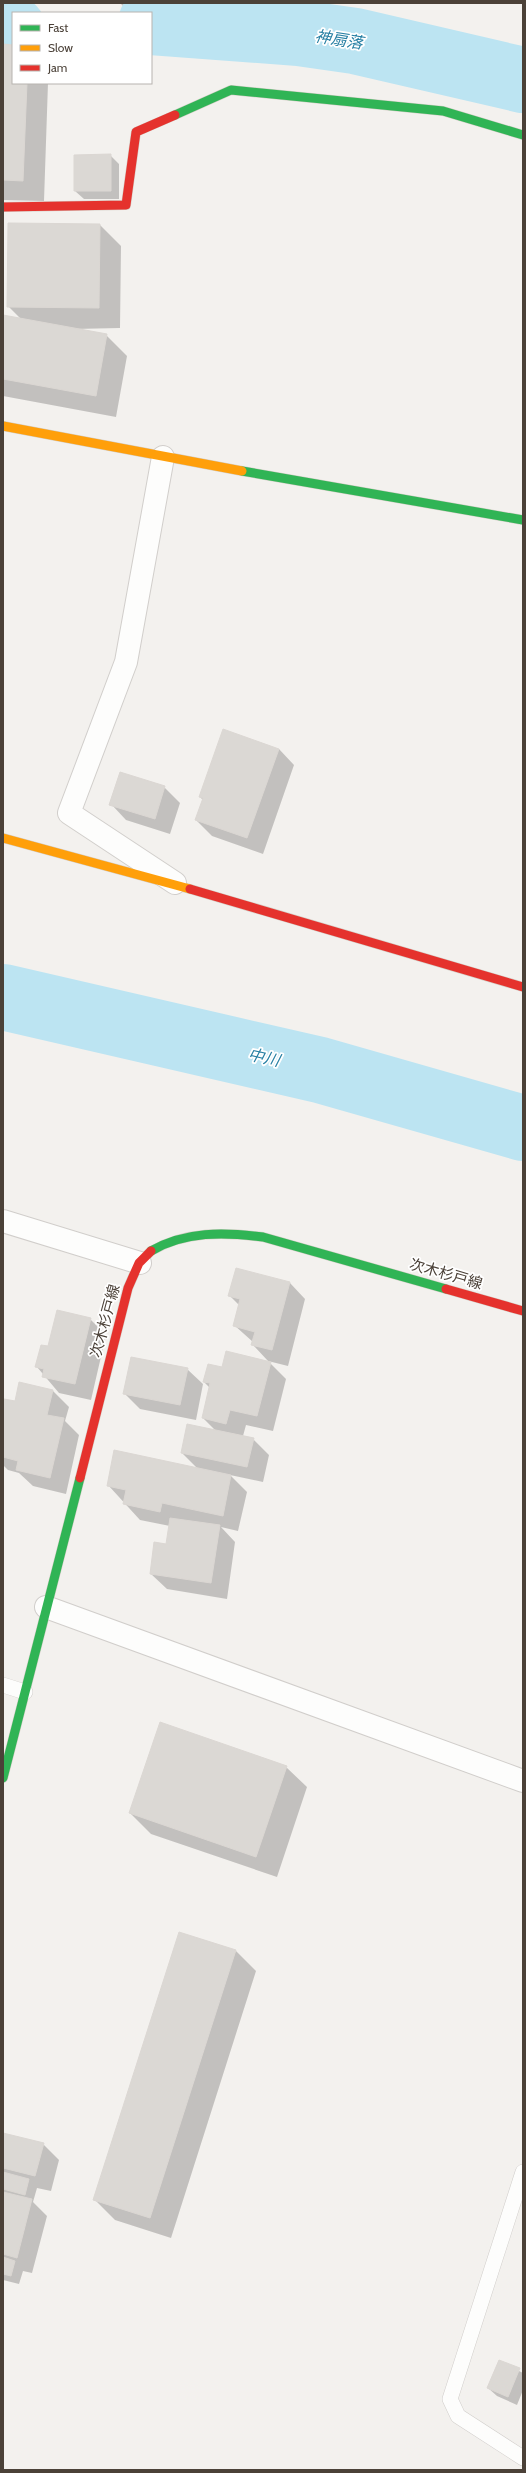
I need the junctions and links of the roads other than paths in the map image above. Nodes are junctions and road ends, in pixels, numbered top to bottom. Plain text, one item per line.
1 (523, 135) edge
2 (3, 207) edge
3 (3, 426) edge
4 (163, 457) junction
5 (523, 520) edge
6 (3, 838) edge
7 (180, 886) junction
8 (523, 987) edge
9 (3, 1221) edge
10 (140, 1262) junction
11 (523, 1311) edge
12 (46, 1607) junction
13 (3, 1685) edge
14 (24, 1692) junction
15 (3, 1778) edge
16 (523, 1782) edge
17 (523, 2172) edge
18 (523, 2458) edge

1 - 2 street
3 - 4 street
4 - 5 street
4 - 7 street
6 - 7 street
7 - 8 street
9 - 10 street
10 - 11 street, 次木杉戸線
10 - 12 street, 次木杉戸線
12 - 14 street, 次木杉戸線
12 - 16 street
13 - 14 lane
14 - 15 street, 次木杉戸線
17 - 18 lane

